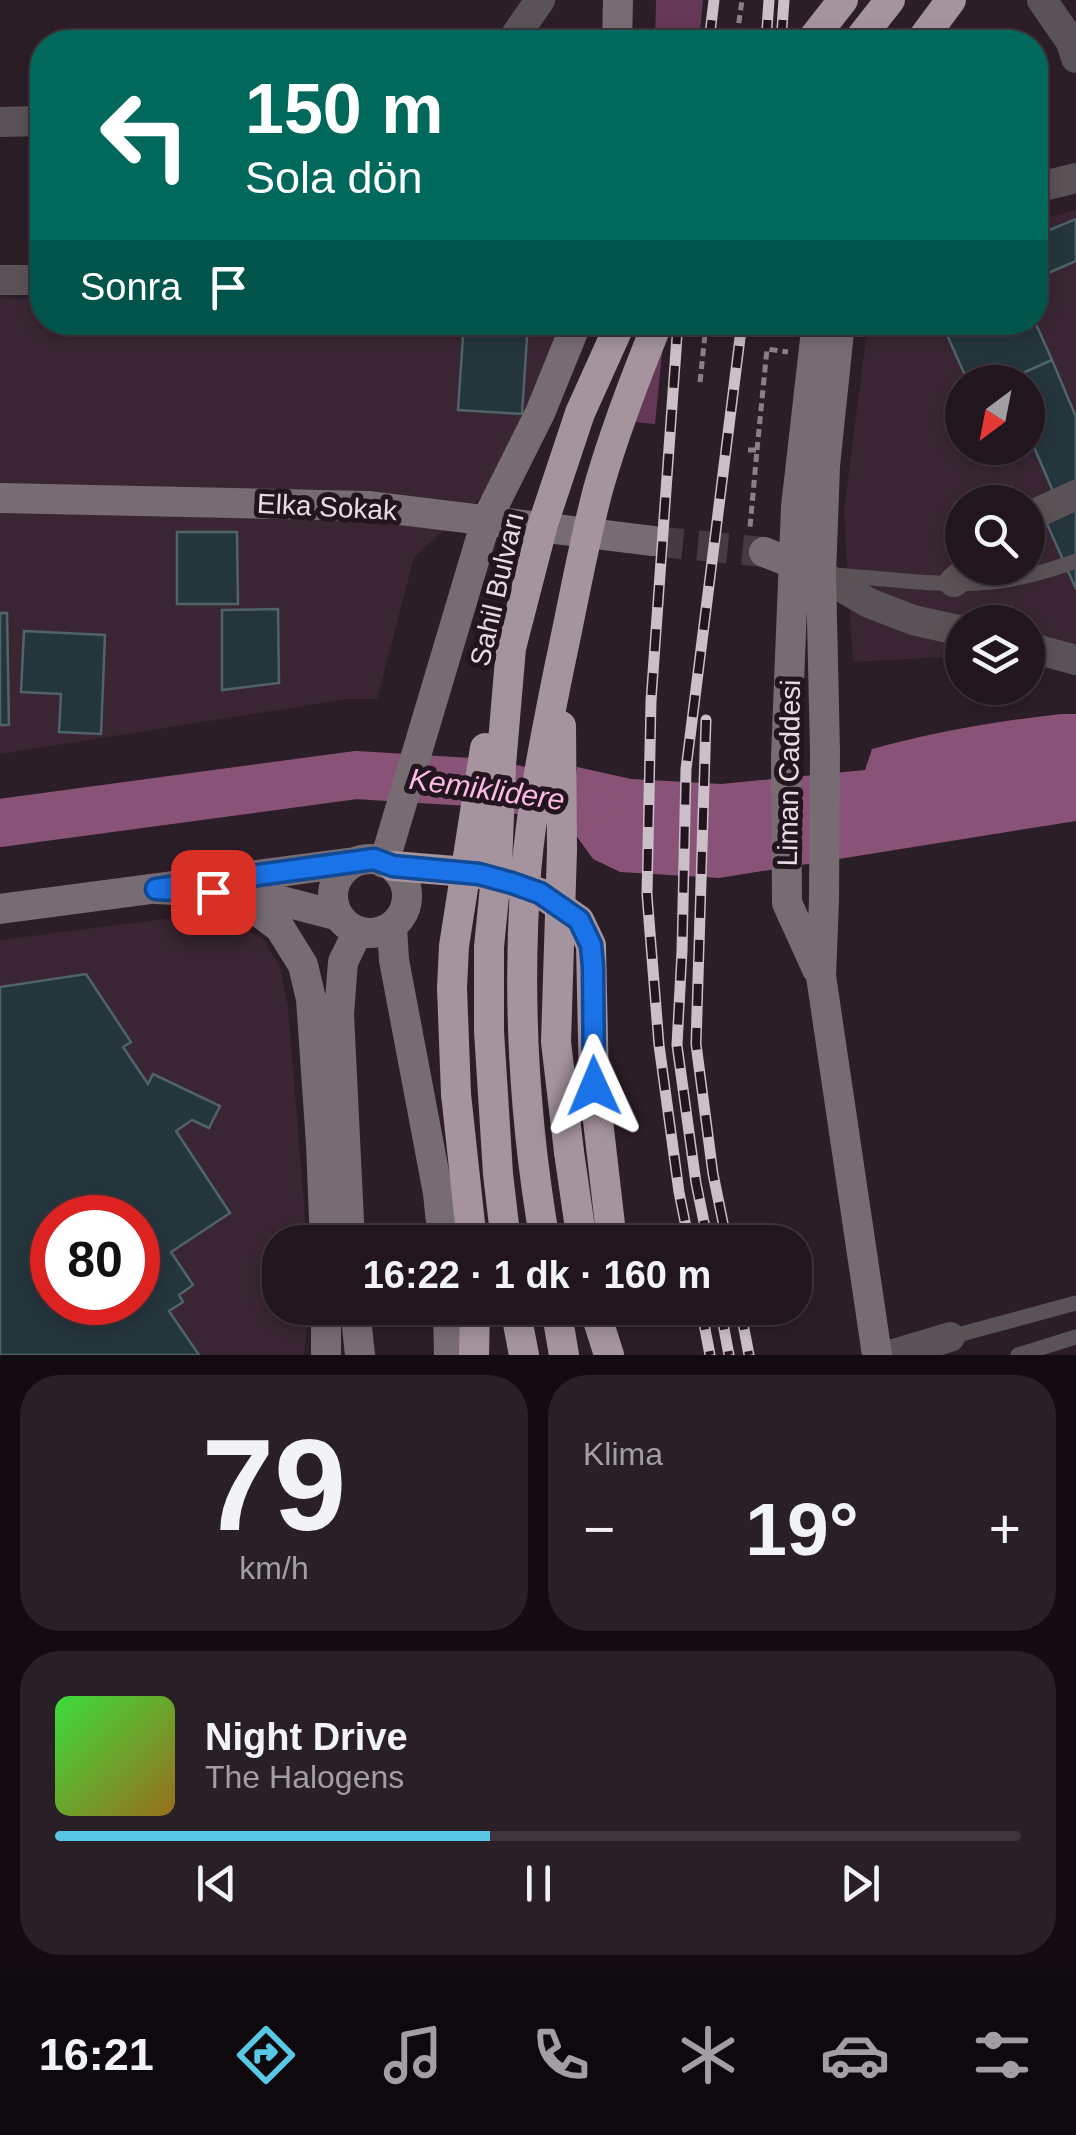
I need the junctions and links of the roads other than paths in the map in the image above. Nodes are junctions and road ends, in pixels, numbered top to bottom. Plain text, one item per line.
1 (540, 0) edge
2 (618, 0) edge
3 (843, 0) edge
4 (861, 0) edge
5 (890, 0) edge
6 (951, 0) edge
7 (1042, 0) edge
8 (519, 30) edge
9 (617, 30) edge
10 (819, 30) edge
11 (857, 30) edge
12 (866, 30) edge
13 (929, 30) edge
14 (1076, 58) edge
15 (30, 121) edge
16 (0, 122) edge
17 (1076, 178) edge
18 (1048, 185) edge
19 (0, 280) edge
20 (30, 280) edge
21 (573, 335) edge
22 (615, 335) edge
23 (653, 335) edge
24 (814, 335) edge
25 (839, 335) edge
26 (1076, 495) edge
27 (0, 498) edge
28 (1045, 507) edge
29 (486, 521) junction
30 (652, 541) tunnel mouth
31 (764, 552) tunnel mouth
32 (803, 559) junction
33 (1076, 562) edge
34 (1045, 572) edge
35 (945, 573) edge
36 (945, 627) edge
37 (512, 648) junction
38 (1045, 652) edge
39 (1076, 660) edge
40 (560, 663) junction
41 (377, 864) junction
42 (156, 889) junction
43 (0, 909) edge
44 (348, 924) junction
45 (392, 927) junction
46 (821, 976) junction
47 (324, 1225) edge
48 (349, 1225) edge
49 (441, 1225) edge
50 (470, 1225) edge
51 (504, 1225) edge
52 (543, 1225) edge
53 (580, 1225) edge
54 (610, 1225) edge
55 (1076, 1303) edge
56 (326, 1325) edge
57 (357, 1325) edge
58 (448, 1325) edge
59 (475, 1325) edge
60 (518, 1325) edge
61 (559, 1325) edge
62 (601, 1325) edge
63 (615, 1325) edge
64 (950, 1337) joint
65 (1076, 1337) edge
66 (326, 1355) edge
67 (360, 1355) edge
68 (449, 1355) edge
69 (474, 1355) edge
70 (524, 1355) edge
71 (564, 1355) edge
72 (612, 1355) edge
73 (876, 1355) edge
74 (890, 1355) edge
75 (1018, 1355) edge

1 - 8 street
2 - 9 street
3 - 10 highway
4 - 11 highway
5 - 12 highway
6 - 13 highway
7 - 14 street
15 - 16 street
17 - 18 street
19 - 20 street
21 - 29 street
22 - 37 highway, Sahil Bulvarı, bridge
23 - 40 highway, bridge
24 - 32 street, Liman Caddesi
25 - 32 street, Liman Caddesi
26 - 28 street
27 - 29 street, Elka Sokak
29 - 30 street, Elka Sokak
29 - 41 street
31 - 32 street
32 - 35 lane
32 - 36 street
32 - 46 street, Liman Caddesi
32 - 46 street, Liman Caddesi
33 - 34 lane
37 - 50 highway, bridge
37 - 51 highway, Sahil Bulvarı, bridge
38 - 39 street
40 - 52 highway, bridge
40 - 53 highway, bridge
41 - 42 street
41 - 44 street
41 - 45 street
41 - 54 highway
42 - 43 street
42 - 44 street
42 - 47 street
44 - 45 street
44 - 48 street
45 - 49 street
46 - 73 street, Liman Caddesi
55 - 64 lane
56 - 66 street
57 - 67 street
58 - 68 street
59 - 69 highway
60 - 70 highway
61 - 71 highway
62 - 72 highway
63 - 72 highway
64 - 74 street
65 - 75 lane

